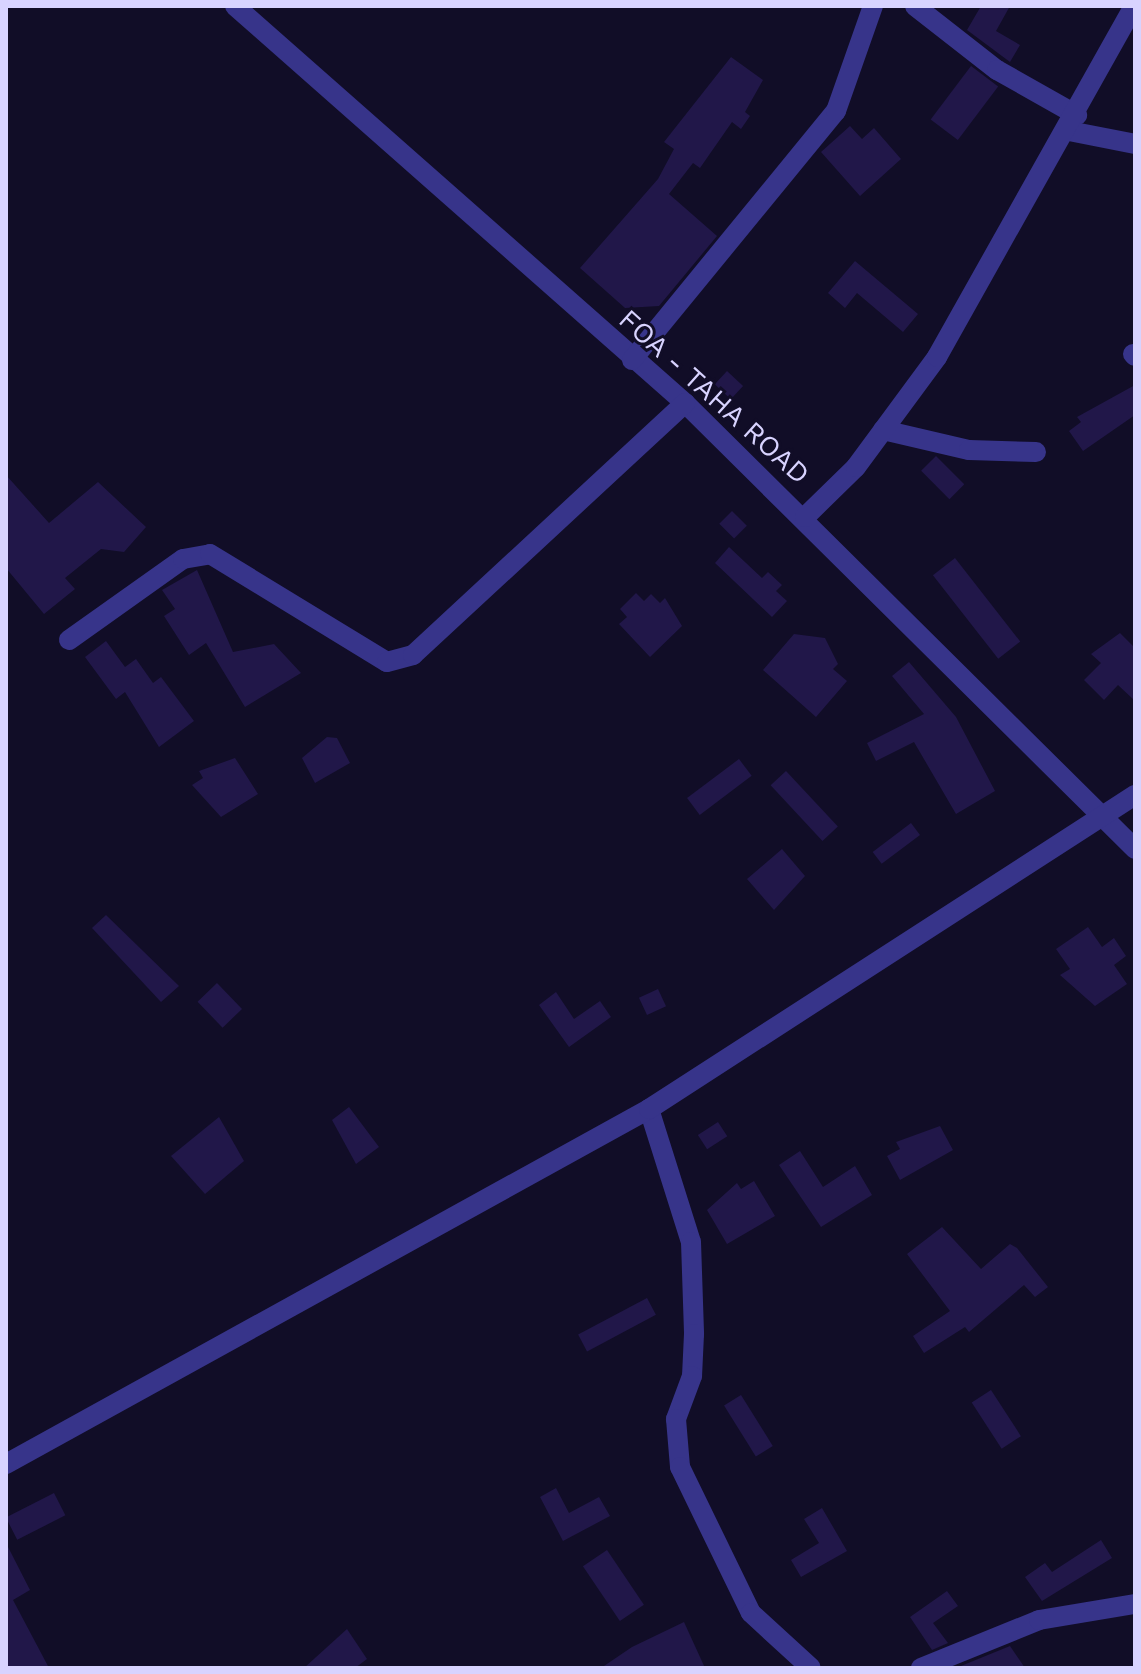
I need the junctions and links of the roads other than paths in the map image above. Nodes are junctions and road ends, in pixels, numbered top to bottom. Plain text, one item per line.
1 (235, 6) edge
2 (873, 6) edge
3 (915, 6) edge
4 (1134, 6) edge
5 (1073, 123) junction
6 (1135, 144) edge
7 (632, 360) junction
8 (685, 403) junction
9 (883, 430) junction
10 (1036, 452) dead end
11 (805, 517) junction
12 (69, 640) dead end
13 (1135, 795) edge
14 (1107, 813) junction
15 (1135, 849) edge
16 (649, 1109) junction
17 (6, 1464) edge
18 (1135, 1604) edge
19 (811, 1668) edge
20 (921, 1668) edge

1 - 7 street, FOA - TAHA ROAD
2 - 7 street
3 - 5 street
4 - 5 street
5 - 6 street
5 - 9 street
7 - 8 street, FOA - TAHA ROAD
8 - 11 street, FOA - TAHA ROAD
8 - 12 street
9 - 10 street
9 - 11 street
11 - 14 street, FOA - TAHA ROAD
13 - 14 street
14 - 15 street, FOA - TAHA ROAD
14 - 16 street
16 - 17 street
16 - 19 street
18 - 20 street

